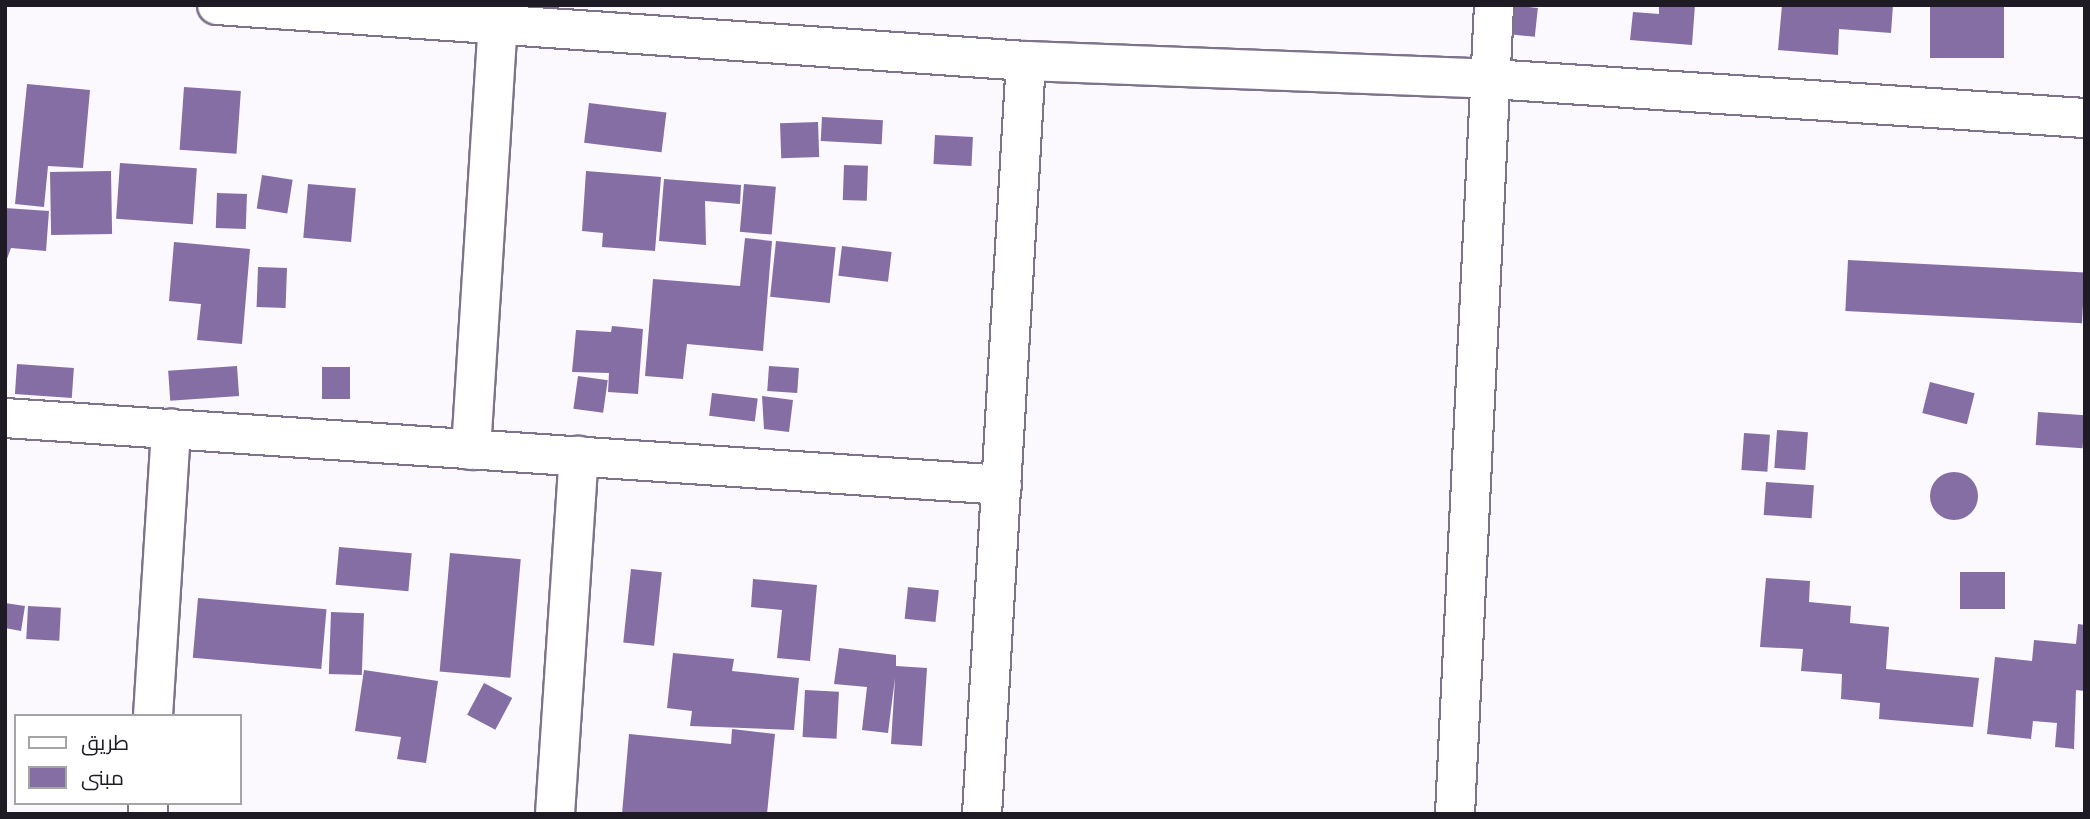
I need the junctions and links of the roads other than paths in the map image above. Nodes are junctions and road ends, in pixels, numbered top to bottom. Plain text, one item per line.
1 (217, 5) edge
2 (1494, 5) edge
3 (498, 16) edge
4 (1026, 61) junction
5 (1490, 79) junction
6 (2085, 118) edge
7 (5, 418) edge
8 (171, 429) junction
9 (471, 450) junction
10 (579, 456) junction
11 (1002, 485) junction
12 (153, 714) edge
13 (555, 814) edge
14 (982, 814) edge
15 (1455, 814) edge

1 - 3 street
2 - 5 street
3 - 4 street
3 - 9 street
4 - 5 street
4 - 11 street
5 - 6 street
5 - 15 street
7 - 8 street
8 - 9 street
8 - 12 street
9 - 10 street
10 - 11 street
10 - 13 street
11 - 14 street

